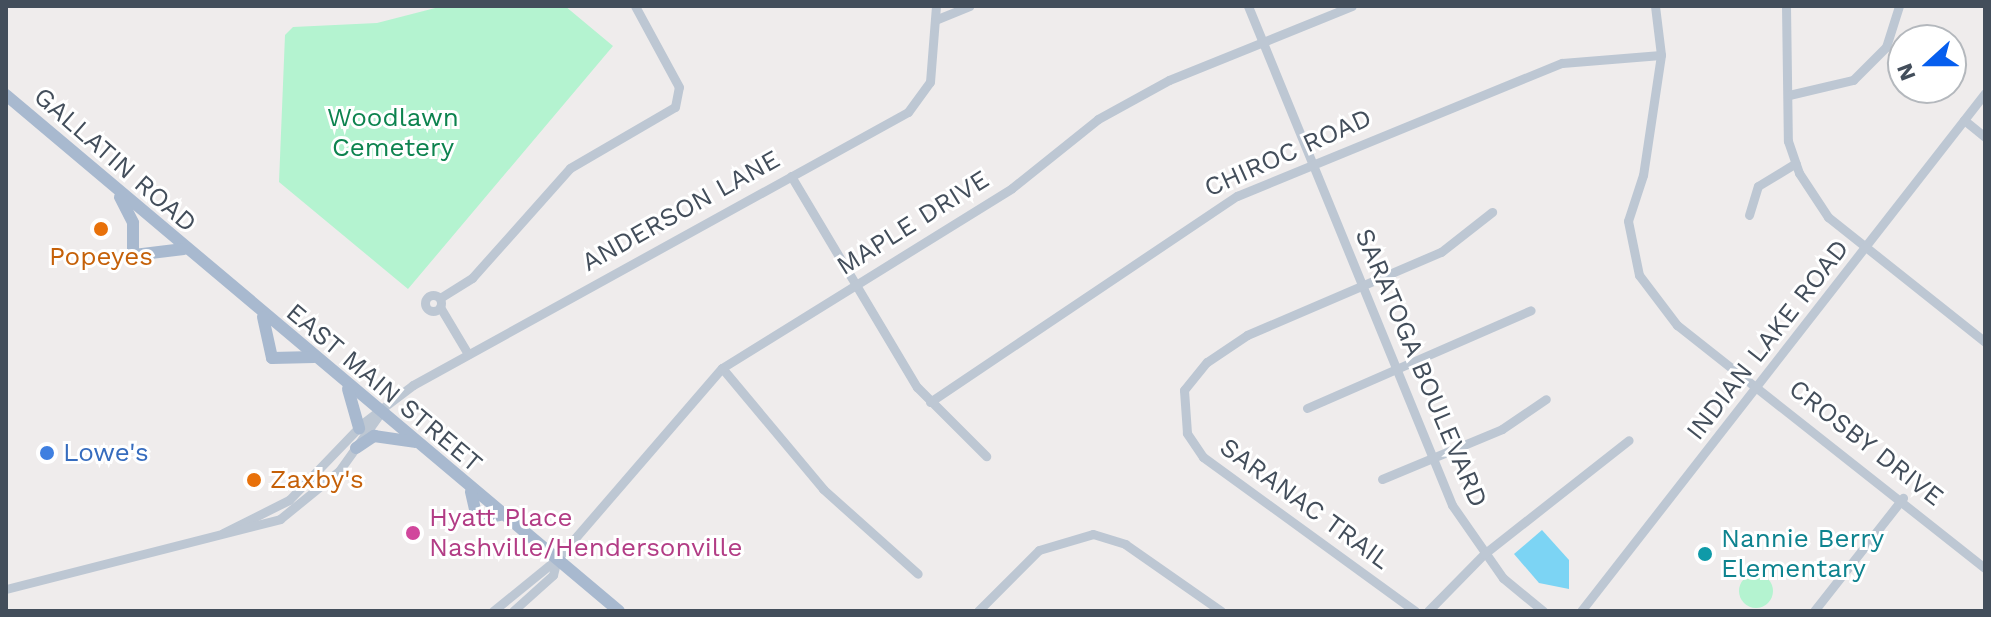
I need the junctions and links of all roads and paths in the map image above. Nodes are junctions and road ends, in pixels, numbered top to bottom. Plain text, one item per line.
1 (635, 6) edge
2 (936, 6) edge
3 (969, 6) edge
4 (1248, 6) edge
5 (1352, 6) edge
6 (1655, 6) edge
7 (1786, 6) edge
8 (1899, 6) edge
9 (935, 20) junction
10 (1263, 42) junction
11 (1661, 55) junction
12 (1985, 93) edge
13 (6, 95) edge
14 (1789, 95) junction
15 (1964, 120) junction
16 (1985, 137) edge
17 (1796, 163) junction
18 (1311, 164) junction
19 (791, 176) junction
20 (116, 191) junction
21 (1492, 212) dead end
22 (1749, 215) dead end
23 (184, 249) junction
24 (1868, 249) junction
25 (195, 259) joint
26 (1360, 284) junction
27 (855, 285) junction
28 (1531, 310) dead end
29 (262, 314) junction
30 (1985, 342) edge
31 (468, 354) junction
32 (314, 357) junction
33 (722, 368) junction
34 (1396, 372) junction
35 (345, 382) junction
36 (1756, 385) junction
37 (1546, 399) dead end
38 (930, 402) junction
39 (1307, 408) dead end
40 (381, 412) junction
41 (359, 428) junction
42 (1629, 440) dead end
43 (415, 442) junction
44 (356, 448) junction
45 (986, 456) dead end
46 (1431, 459) junction
47 (1382, 479) dead end
48 (1903, 498) junction
49 (223, 533) junction
50 (1484, 554) junction
51 (557, 559) junction
52 (1985, 568) edge
53 (918, 574) dead end
54 (6, 589) edge
55 (493, 611) edge
56 (513, 611) edge
57 (619, 611) edge
58 (978, 611) edge
59 (1221, 611) edge
60 (1415, 611) edge
61 (1428, 611) edge
62 (1543, 611) edge
63 (1581, 611) edge
64 (1814, 611) edge

1 - 31 street
2 - 9 street, ANDERSON LANE
3 - 9 street
4 - 10 street, SARATOGA BOULEVARD
5 - 10 street, MAPLE DRIVE
6 - 11 street, CROSBY DRIVE
7 - 14 street
8 - 14 street
9 - 19 street, ANDERSON LANE
10 - 18 street, SARATOGA BOULEVARD
10 - 27 street, MAPLE DRIVE
11 - 18 street, CHIROC ROAD
11 - 36 street, CROSBY DRIVE
12 - 15 street, INDIAN LAKE ROAD
13 - 20 main road, GALLATIN ROAD
14 - 17 street
15 - 16 street
15 - 24 street, INDIAN LAKE ROAD
17 - 22 street
17 - 24 street
18 - 26 street, SARATOGA BOULEVARD
18 - 38 street, CHIROC ROAD
19 - 27 street
19 - 31 street, ANDERSON LANE
20 - 23 main road, GALLATIN ROAD
20 - 23 main road
21 - 26 street, SARANAC TRAIL
23 - 25 main road, GALLATIN ROAD
24 - 30 street
24 - 36 street, INDIAN LAKE ROAD
25 - 29 main road, EAST MAIN STREET
26 - 34 street, SARATOGA BOULEVARD
26 - 60 street, SARANAC TRAIL
27 - 33 street, MAPLE DRIVE
27 - 38 street
28 - 34 street
29 - 32 main road, EAST MAIN STREET
29 - 32 main road
31 - 40 street, ANDERSON LANE
32 - 35 main road, EAST MAIN STREET
33 - 51 street, MAPLE DRIVE
33 - 53 street
34 - 39 street
34 - 46 street, SARATOGA BOULEVARD
35 - 40 main road, EAST MAIN STREET
35 - 41 main road
36 - 48 street, CROSBY DRIVE
36 - 63 street, INDIAN LAKE ROAD
37 - 46 street
38 - 45 street
40 - 41 street, ANDERSON LANE
40 - 43 main road, EAST MAIN STREET
40 - 44 street
41 - 49 street, ANDERSON LANE
42 - 50 street
43 - 44 main road
43 - 51 main road, EAST MAIN STREET
44 - 49 street
46 - 47 street
46 - 50 street, SARATOGA BOULEVARD
48 - 52 street, CROSBY DRIVE
48 - 64 street
49 - 54 street
50 - 61 street
50 - 62 street, SARATOGA BOULEVARD
51 - 55 street
51 - 56 street
51 - 57 main road
58 - 59 street

